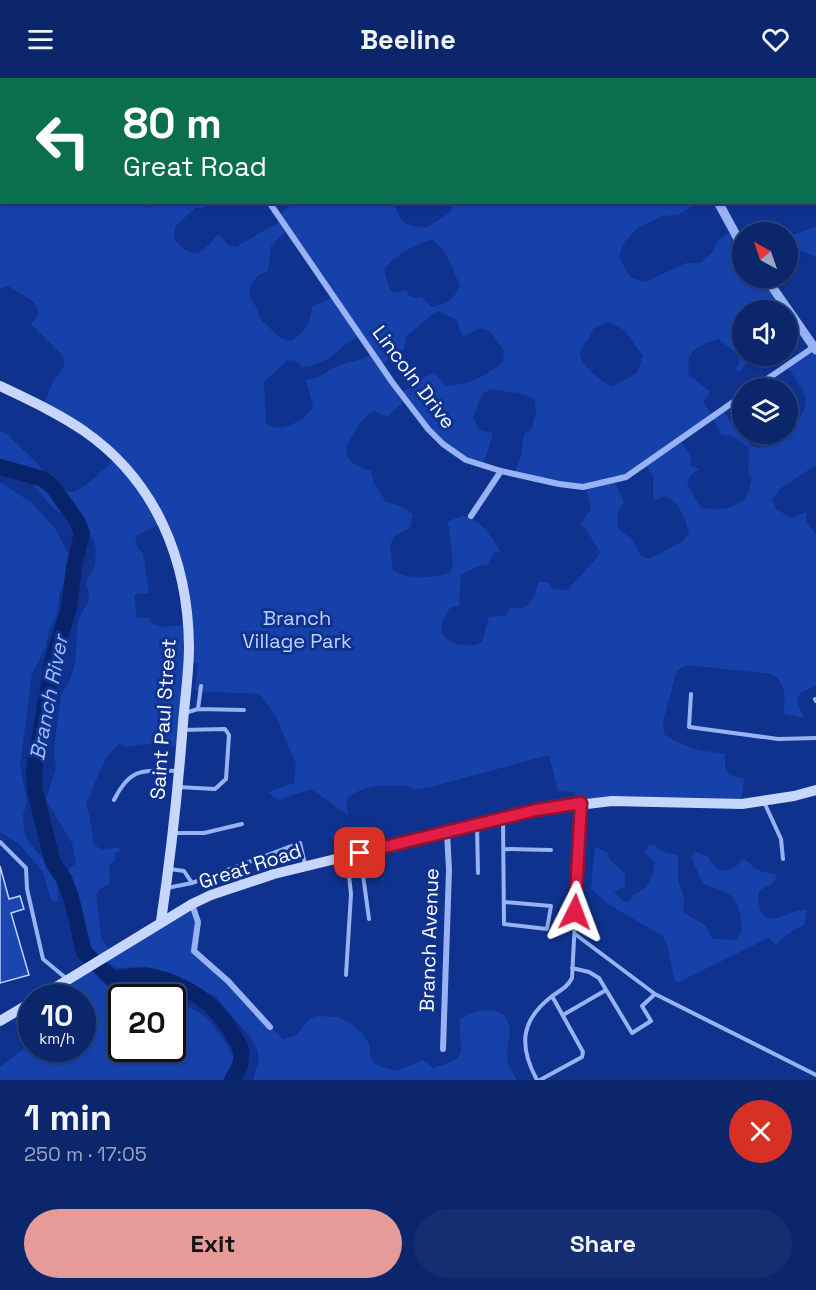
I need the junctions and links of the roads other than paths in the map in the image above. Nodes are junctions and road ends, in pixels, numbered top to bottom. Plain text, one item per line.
1 (270, 204) edge
2 (719, 204) edge
3 (732, 228) edge
4 (773, 288) edge
5 (815, 348) edge
6 (769, 378) edge
7 (0, 386) edge
8 (732, 403) edge
9 (501, 471) junction
10 (471, 516) dead end
11 (201, 686) dead end
12 (691, 694) dead end
13 (198, 709) junction
14 (244, 710) dead end
15 (184, 713) junction
16 (182, 730) junction
17 (816, 738) edge
18 (179, 771) junction
19 (177, 787) junction
20 (816, 790) edge
21 (114, 800) dead end
22 (764, 801) junction
23 (581, 803) junction
24 (503, 818) junction
25 (242, 824) dead end
26 (477, 824) junction
27 (447, 831) junction
28 (173, 833) junction
29 (0, 842) edge
30 (504, 849) junction
31 (550, 850) dead end
32 (360, 853) junction
33 (347, 856) junction
34 (783, 860) dead end
35 (305, 866) junction
36 (236, 867) junction
37 (169, 869) junction
38 (478, 873) dead end
39 (192, 883) junction
40 (241, 884) junction
41 (166, 888) junction
42 (504, 902) junction
43 (192, 904) junction
44 (369, 919) dead end
45 (160, 921) junction
46 (574, 933) junction
47 (572, 968) junction
48 (346, 975) dead end
49 (72, 976) junction
50 (60, 984) edge
51 (606, 990) junction
52 (655, 994) junction
53 (552, 996) junction
54 (18, 1010) edge
55 (563, 1015) junction
56 (0, 1021) edge
57 (270, 1027) dead end
58 (442, 1049) dead end
59 (816, 1075) edge
60 (539, 1080) edge

1 - 9 street, Lincoln Drive
2 - 3 street
4 - 5 street
5 - 6 street
7 - 15 main road, Saint Paul Street
8 - 9 street, Lincoln Drive
9 - 10 street
11 - 13 lane
12 - 17 lane
13 - 14 lane
13 - 15 lane
15 - 16 main road, Saint Paul Street
16 - 18 main road, Saint Paul Street
16 - 19 lane
18 - 19 main road, Saint Paul Street
18 - 21 lane
19 - 28 main road, Saint Paul Street
20 - 22 main road, Great Road
22 - 23 main road, Great Road
22 - 34 lane
23 - 24 main road, Great Road
23 - 46 lane
24 - 26 main road, Great Road
24 - 30 lane
25 - 28 lane
26 - 27 main road, Great Road
26 - 38 lane
27 - 32 main road, Great Road
27 - 58 street, Branch Avenue
28 - 37 main road, Saint Paul Street
29 - 49 lane
30 - 31 lane
30 - 42 lane
32 - 33 main road, Great Road
32 - 44 lane
33 - 35 main road, Great Road
33 - 48 lane
35 - 36 lane
35 - 40 main road, Great Road
36 - 39 lane
36 - 40 lane
37 - 39 lane
37 - 41 main road, Saint Paul Street
39 - 41 lane
40 - 43 main road, Great Road
41 - 45 main road, Saint Paul Street
42 - 42 lane
43 - 45 main road, Great Road
43 - 57 street
45 - 49 main road, Great Road
46 - 47 lane
46 - 52 lane
47 - 51 lane
47 - 53 lane
49 - 50 main road, Great Road
51 - 52 lane
51 - 55 lane
52 - 59 lane
53 - 55 lane
53 - 60 lane
54 - 56 main road
55 - 60 lane

